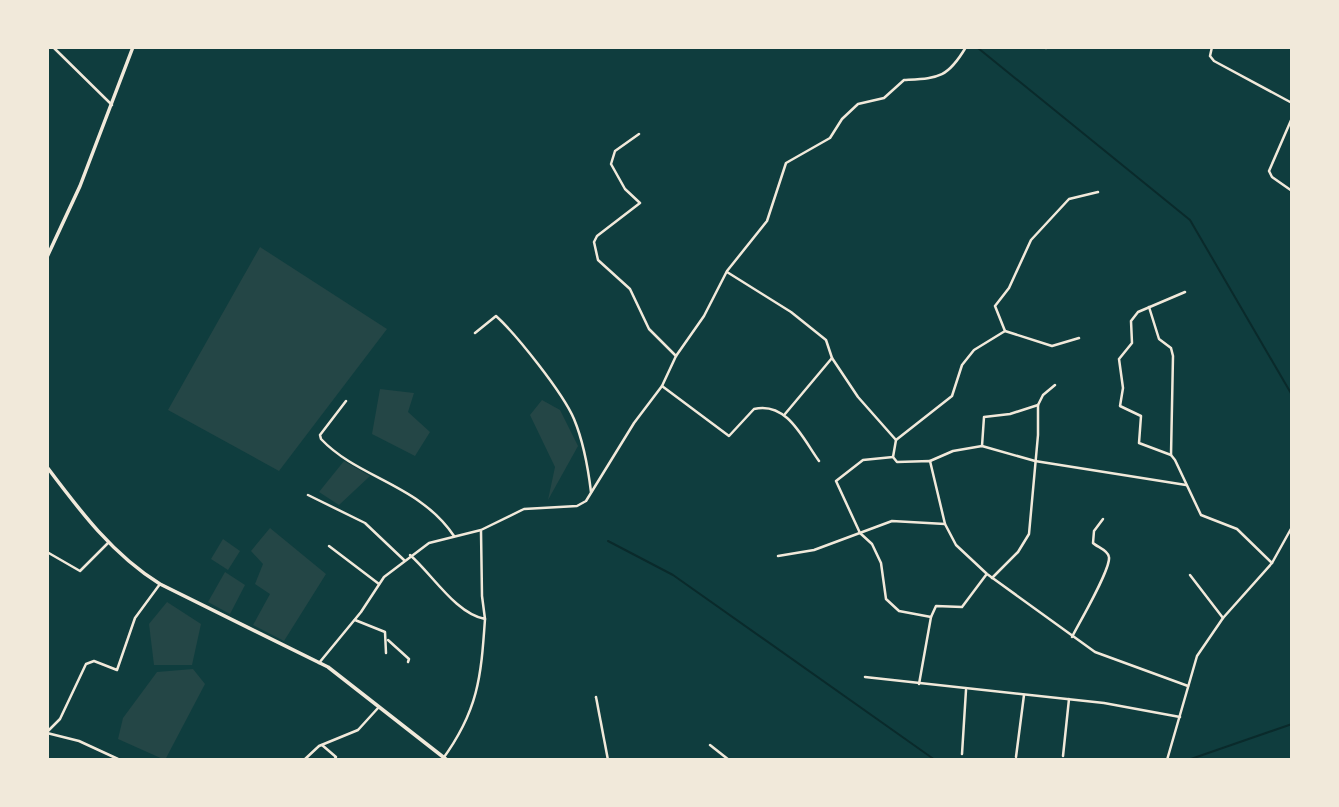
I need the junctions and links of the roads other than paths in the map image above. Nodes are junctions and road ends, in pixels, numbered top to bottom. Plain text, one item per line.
1 (53, 47) edge
2 (133, 47) edge
3 (966, 47) edge
4 (1212, 47) edge
5 (1292, 103) edge
6 (112, 104) junction
7 (1292, 118) edge
8 (639, 134) dead end
9 (1292, 191) edge
10 (1098, 192) dead end
11 (47, 257) edge
12 (727, 271) junction
13 (1185, 292) dead end
14 (1149, 307) junction
15 (1005, 331) junction
16 (475, 333) dead end
17 (1079, 338) dead end
18 (676, 356) junction
19 (832, 358) junction
20 (1055, 385) dead end
21 (662, 386) junction
22 (346, 401) dead end
23 (1038, 405) junction
24 (785, 414) junction
25 (896, 440) junction
26 (982, 446) junction
27 (1171, 455) junction
28 (893, 457) junction
29 (819, 461) dead end
30 (930, 461) junction
31 (1035, 461) junction
32 (47, 467) edge
33 (1186, 485) junction
34 (591, 492) junction
35 (309, 495) dead end
36 (1103, 519) dead end
37 (945, 524) junction
38 (1292, 527) edge
39 (481, 530) junction
40 (860, 533) junction
41 (454, 536) junction
42 (109, 542) junction
43 (329, 546) dead end
44 (47, 552) edge
45 (410, 555) junction
46 (778, 556) dead end
47 (404, 560) junction
48 (1272, 563) junction
49 (987, 575) junction
50 (1191, 575) dead end
51 (992, 578) junction
52 (160, 584) junction
53 (379, 584) junction
54 (931, 617) junction
55 (1223, 618) junction
56 (485, 619) junction
57 (355, 620) junction
58 (1072, 637) junction
59 (388, 640) junction
60 (386, 653) dead end
61 (408, 662) dead end
62 (319, 663) junction
63 (865, 677) dead end
64 (919, 684) junction
65 (1188, 685) junction
66 (966, 690) junction
67 (1024, 695) junction
68 (597, 697) dead end
69 (1069, 699) junction
70 (379, 708) junction
71 (1180, 716) junction
72 (47, 732) edge
73 (322, 745) junction
74 (710, 745) dead end
75 (961, 754) dead end
76 (1016, 757) dead end
77 (1063, 757) dead end
78 (118, 759) edge
79 (444, 759) edge
80 (304, 760) edge
81 (334, 760) edge
82 (608, 760) edge
83 (730, 760) edge
84 (1167, 760) edge

1 - 6 street
2 - 6 main road
3 - 12 street
4 - 5 street
6 - 11 main road
7 - 9 street
8 - 18 street
10 - 15 street
12 - 18 street
12 - 19 street
13 - 14 street
14 - 27 street
14 - 27 street
15 - 17 street
15 - 25 street
16 - 34 street
18 - 21 street
19 - 24 street
19 - 25 street
20 - 23 street
21 - 24 street
21 - 34 street
22 - 41 street
23 - 26 street
23 - 31 street
24 - 29 street
25 - 28 street
26 - 30 street
26 - 31 street
27 - 33 street
28 - 30 street
28 - 40 street
30 - 37 street
31 - 33 street
31 - 51 street
32 - 42 main road
33 - 48 street
34 - 39 street
35 - 47 street
36 - 58 street
37 - 40 street
37 - 49 street
38 - 48 street
39 - 41 street
39 - 56 street
40 - 46 street
40 - 54 street
41 - 45 street
42 - 44 street
42 - 52 main road
43 - 53 street
45 - 47 street
45 - 56 street
47 - 53 street
48 - 55 street
49 - 51 street
49 - 54 street
50 - 55 street
51 - 58 street
52 - 62 main road
52 - 72 street
53 - 57 street
54 - 64 street
55 - 65 street
56 - 79 street
57 - 59 street
57 - 62 street
58 - 65 street
59 - 60 street
59 - 61 street
62 - 70 main road
63 - 64 street
64 - 66 street
65 - 71 street
66 - 67 street
66 - 75 street
67 - 69 street
67 - 76 street
68 - 82 street
69 - 71 street
69 - 77 street
70 - 73 street
70 - 79 main road
71 - 84 street
72 - 78 street
73 - 80 street
73 - 81 street
74 - 83 street

